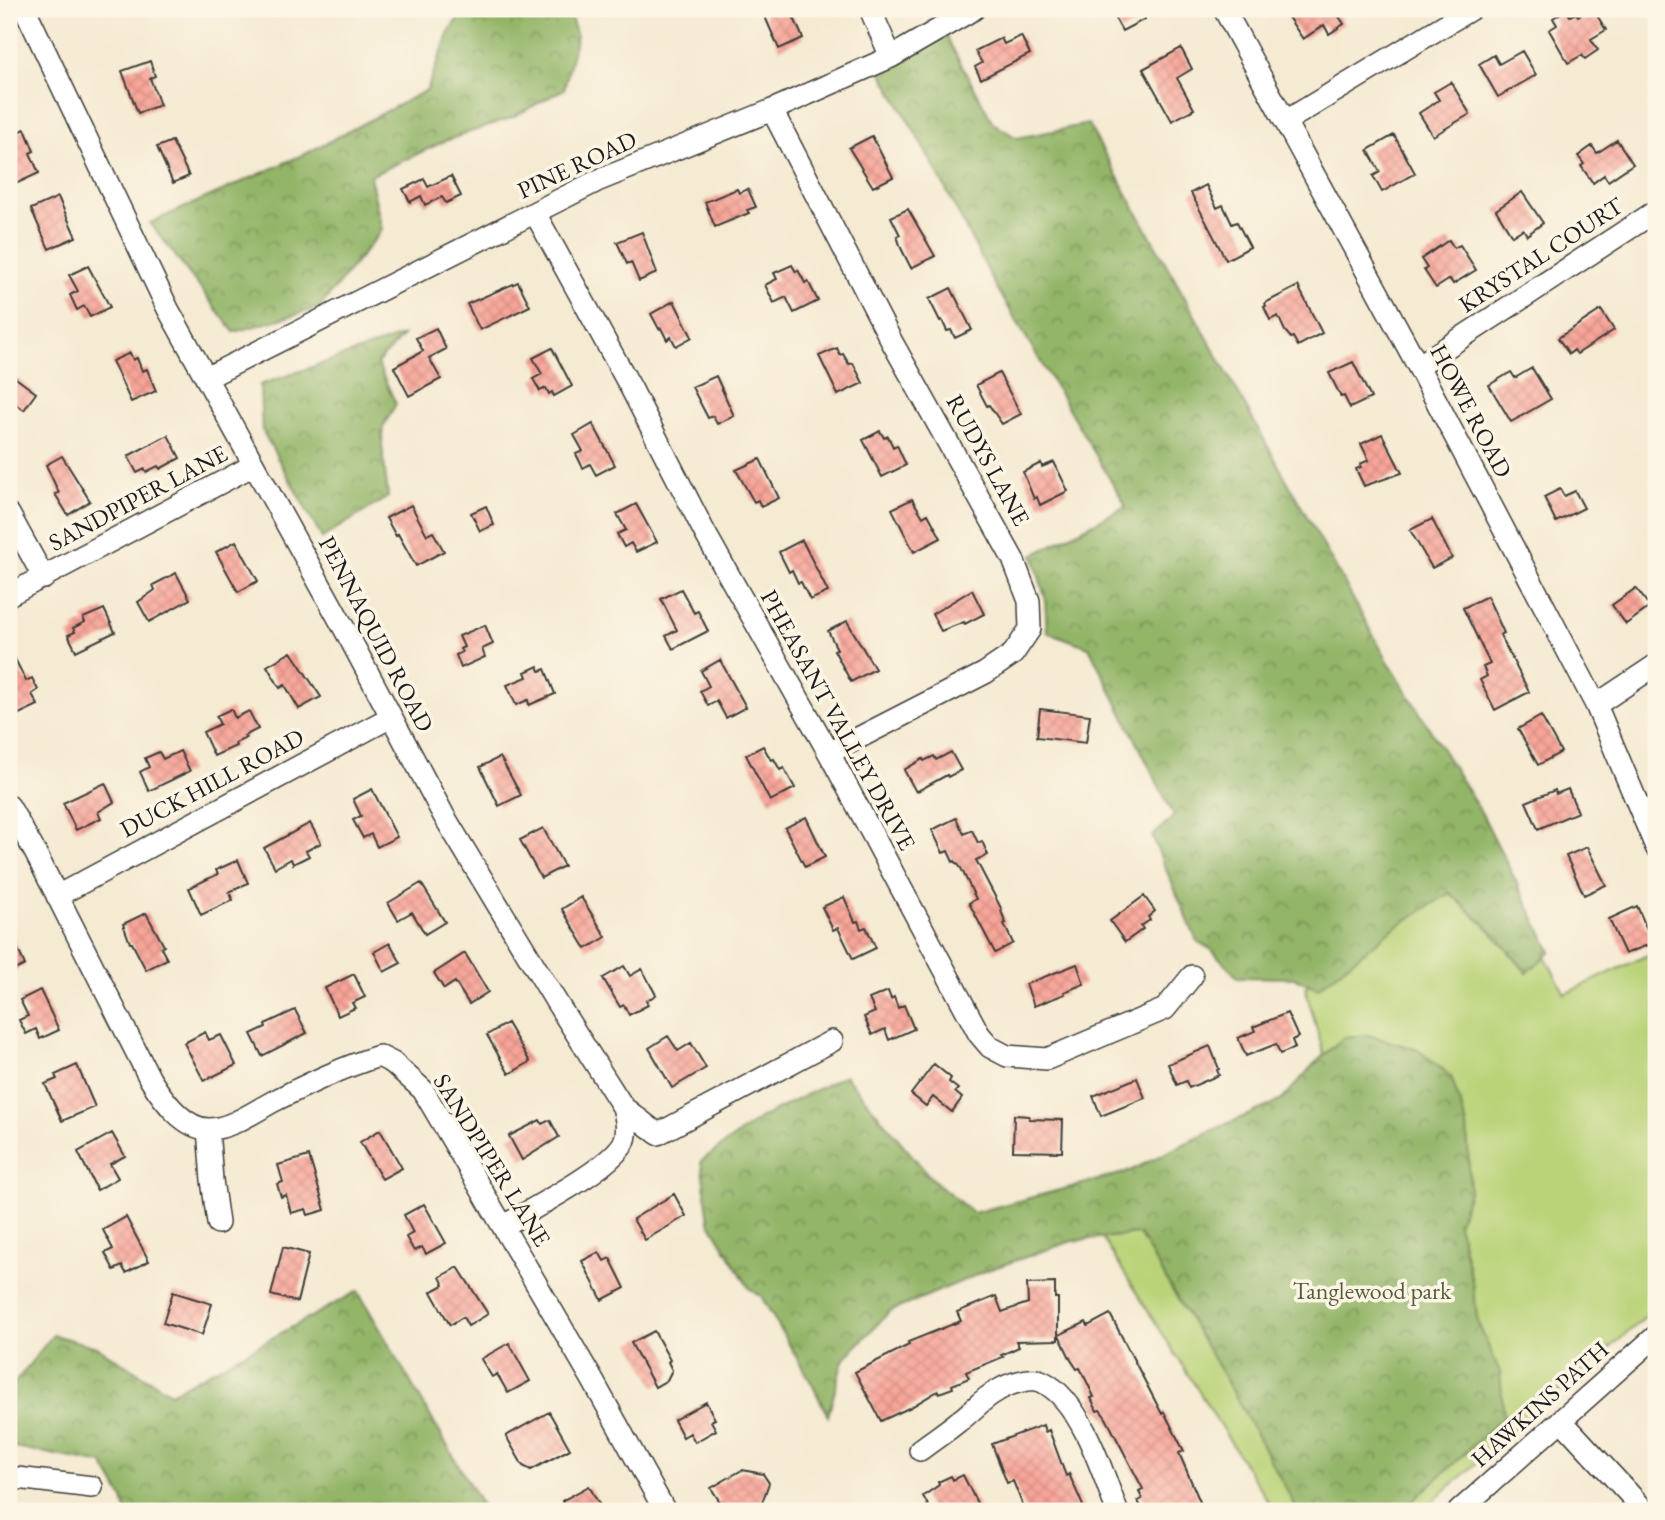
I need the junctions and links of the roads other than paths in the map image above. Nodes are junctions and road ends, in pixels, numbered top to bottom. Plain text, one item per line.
1 (25, 9) edge
2 (870, 9) edge
3 (974, 9) edge
4 (1224, 9) edge
5 (1471, 9) edge
6 (891, 57) junction
7 (772, 110) junction
8 (1286, 121) junction
9 (1656, 211) edge
10 (534, 213) junction
11 (1418, 366) junction
12 (206, 378) junction
13 (254, 465) junction
14 (9, 514) edge
15 (44, 578) junction
16 (9, 595) edge
17 (1656, 665) edge
18 (1596, 705) junction
19 (391, 718) junction
20 (829, 753) junction
21 (9, 806) edge
22 (1656, 847) edge
23 (57, 896) junction
24 (1192, 976) dead end
25 (832, 1041) dead end
26 (623, 1107) junction
27 (208, 1129) junction
28 (218, 1223) dead end
29 (503, 1226) junction
30 (1656, 1336) edge
31 (1561, 1420) junction
32 (920, 1450) dead end
33 (9, 1477) edge
34 (92, 1487) dead end
35 (665, 1511) edge
36 (1116, 1511) edge
37 (1459, 1511) edge
38 (1644, 1511) edge

1 - 12 street, PENNAQUID ROAD
2 - 6 street
3 - 6 street, PINE ROAD
4 - 8 street, HOWE ROAD
5 - 8 street
6 - 7 street, PINE ROAD
7 - 10 street, PINE ROAD
7 - 20 street, RUDYS LANE
8 - 11 street, HOWE ROAD
9 - 11 street, KRYSTAL COURT
10 - 12 street, PINE ROAD
10 - 20 street, PHEASANT VALLEY DRIVE
11 - 18 street, HOWE ROAD
12 - 13 street, PENNAQUID ROAD
13 - 15 street, SANDPIPER LANE
13 - 19 street, PENNAQUID ROAD
14 - 15 street
15 - 16 street, SANDPIPER LANE
17 - 18 street
18 - 22 street, HOWE ROAD
19 - 23 street, DUCK HILL ROAD
19 - 26 street, PENNAQUID ROAD
20 - 24 street, PHEASANT VALLEY DRIVE
21 - 23 street
23 - 27 street
25 - 26 street
26 - 29 street, PENNAQUID ROAD
27 - 28 street
27 - 29 street, SANDPIPER LANE
29 - 35 street, SANDPIPER LANE
30 - 31 street, HAWKINS PATH
31 - 37 street, HAWKINS PATH
31 - 38 street
32 - 36 street
33 - 34 street

